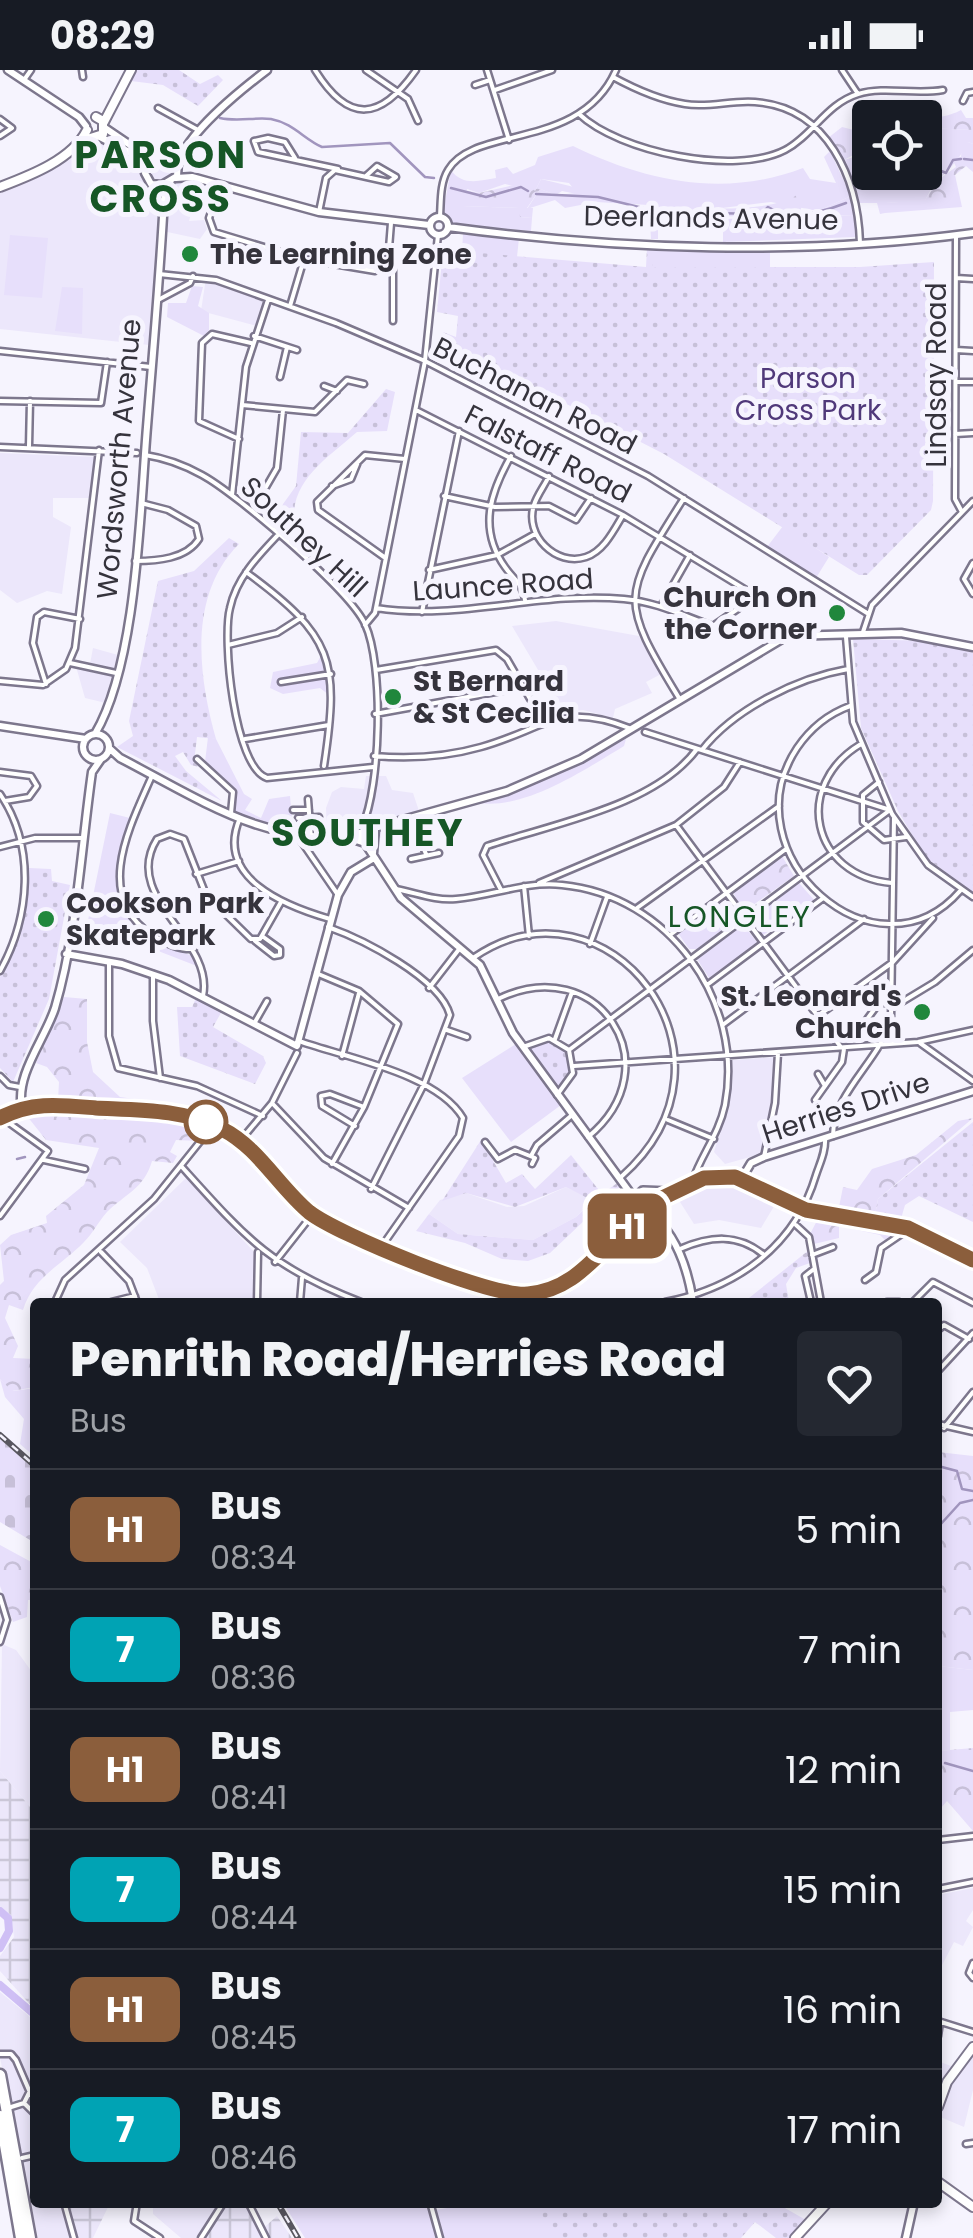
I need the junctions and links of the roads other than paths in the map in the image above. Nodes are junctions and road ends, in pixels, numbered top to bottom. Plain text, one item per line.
1 (8, 70) edge
2 (31, 70) edge
3 (82, 70) edge
4 (131, 70) edge
5 (267, 70) edge
6 (315, 70) edge
7 (366, 70) edge
8 (416, 70) edge
9 (487, 70) edge
10 (552, 70) edge
11 (616, 70) edge
12 (842, 70) edge
13 (83, 77) dead end
14 (613, 77) junction
15 (24, 80) junction
16 (490, 80) junction
17 (475, 85) dead end
18 (494, 90) junction
19 (943, 90) dead end
20 (973, 92) edge
21 (400, 94) junction
22 (858, 94) junction
23 (419, 100) dead end
24 (963, 101) dead end
25 (411, 103) junction
26 (158, 108) dead end
27 (578, 114) junction
28 (79, 117) junction
29 (1, 120) edge
30 (99, 121) junction
31 (418, 121) dead end
32 (814, 125) junction
33 (86, 128) junction
34 (201, 132) junction
35 (0, 136) edge
36 (96, 137) junction
37 (508, 140) junction
38 (80, 141) junction
39 (185, 148) junction
40 (164, 157) junction
41 (294, 158) junction
42 (179, 164) junction
43 (318, 164) junction
44 (338, 169) junction
45 (145, 171) junction
46 (366, 176) junction
47 (192, 177) junction
48 (326, 178) junction
49 (174, 179) junction
50 (155, 185) junction
51 (220, 186) junction
52 (0, 188) edge
53 (164, 199) junction
54 (319, 212) junction
55 (440, 216) junction
56 (391, 223) junction
57 (429, 226) junction
58 (448, 226) junction
59 (973, 234) edge
60 (438, 235) junction
61 (956, 236) junction
62 (860, 243) junction
63 (304, 258) junction
64 (387, 262) junction
65 (159, 274) junction
66 (194, 276) junction
67 (956, 278) junction
68 (973, 279) edge
69 (269, 298) junction
70 (157, 300) junction
71 (290, 306) junction
72 (393, 321) dead end
73 (254, 336) junction
74 (252, 343) junction
75 (288, 347) junction
76 (0, 350) edge
77 (297, 350) dead end
78 (956, 350) junction
79 (973, 351) edge
80 (425, 361) junction
81 (107, 362) junction
82 (152, 367) junction
83 (280, 378) dead end
84 (956, 382) junction
85 (973, 382) edge
86 (364, 384) dead end
87 (324, 386) dead end
88 (337, 391) junction
89 (30, 400) junction
90 (0, 401) edge
91 (242, 405) junction
92 (283, 410) junction
93 (416, 410) junction
94 (460, 430) junction
95 (973, 433) edge
96 (955, 434) junction
97 (239, 439) junction
98 (0, 446) edge
99 (28, 446) junction
100 (99, 450) junction
101 (141, 454) junction
102 (511, 456) junction
103 (405, 459) junction
104 (549, 476) junction
105 (266, 487) dead end
106 (232, 495) junction
107 (444, 496) junction
108 (590, 498) junction
109 (684, 498) junction
110 (973, 501) edge
111 (141, 503) junction
112 (534, 505) junction
113 (489, 506) junction
114 (962, 512) junction
115 (623, 515) junction
116 (535, 534) junction
117 (277, 536) junction
118 (660, 537) junction
119 (497, 555) junction
120 (690, 556) junction
121 (384, 557) junction
122 (135, 560) junction
123 (973, 563) edge
124 (429, 570) junction
125 (246, 572) junction
126 (973, 594) edge
127 (756, 596) junction
128 (768, 598) dead end
129 (525, 600) junction
130 (633, 600) junction
131 (660, 606) junction
132 (376, 608) junction
133 (422, 613) junction
134 (867, 613) junction
135 (683, 614) junction
136 (302, 617) junction
137 (80, 619) junction
138 (365, 626) junction
139 (714, 626) junction
140 (846, 632) junction
141 (864, 632) junction
142 (226, 645) junction
143 (973, 647) edge
144 (70, 663) junction
145 (848, 669) junction
146 (376, 670) junction
147 (116, 673) junction
148 (330, 674) junction
149 (0, 680) edge
150 (281, 682) dead end
151 (46, 684) junction
152 (524, 687) junction
153 (681, 702) junction
154 (850, 706) junction
155 (375, 714) junction
156 (103, 721) junction
157 (544, 723) junction
158 (0, 726) edge
159 (329, 726) junction
160 (632, 731) junction
161 (646, 732) dead end
162 (95, 734) junction
163 (70, 739) junction
164 (86, 739) junction
165 (106, 739) junction
166 (244, 740) junction
167 (861, 744) junction
168 (109, 748) junction
169 (699, 750) junction
170 (85, 753) junction
171 (374, 756) junction
172 (103, 758) junction
173 (120, 758) junction
174 (197, 760) dead end
175 (740, 762) junction
176 (372, 767) junction
177 (324, 768) junction
178 (0, 772) edge
179 (92, 772) junction
180 (152, 775) junction
181 (784, 776) junction
182 (880, 782) junction
183 (821, 789) junction
184 (0, 794) edge
185 (308, 799) dead end
186 (4, 801) junction
187 (862, 801) junction
188 (778, 806) junction
189 (292, 810) dead end
190 (309, 810) junction
191 (890, 810) junction
192 (231, 813) junction
193 (368, 816) junction
194 (319, 817) dead end
195 (240, 818) junction
196 (298, 818) dead end
197 (310, 818) junction
198 (411, 818) junction
199 (894, 818) junction
200 (676, 825) junction
201 (866, 828) junction
202 (375, 833) junction
203 (362, 837) junction
204 (906, 837) junction
205 (83, 838) junction
206 (300, 838) junction
207 (311, 839) junction
208 (19, 842) junction
209 (891, 842) junction
210 (0, 847) edge
211 (786, 849) junction
212 (439, 853) dead end
213 (833, 853) junction
214 (426, 854) junction
215 (373, 856) junction
216 (411, 859) dead end
217 (702, 859) junction
218 (239, 861) junction
219 (195, 874) junction
220 (561, 874) junction
221 (801, 876) junction
222 (892, 883) junction
223 (538, 885) junction
224 (562, 885) junction
225 (524, 886) junction
226 (393, 889) junction
227 (501, 890) junction
228 (960, 891) junction
229 (727, 893) junction
230 (338, 896) junction
231 (607, 896) junction
232 (973, 897) edge
233 (822, 898) junction
234 (281, 902) junction
235 (636, 910) junction
236 (937, 915) junction
237 (746, 918) junction
238 (864, 919) junction
239 (329, 923) junction
240 (892, 923) junction
241 (670, 935) junction
242 (262, 936) junction
243 (529, 936) junction
244 (255, 941) junction
245 (764, 943) junction
246 (590, 944) junction
247 (461, 948) junction
248 (194, 949) junction
249 (973, 950) edge
250 (66, 954) junction
251 (473, 958) junction
252 (690, 958) junction
253 (108, 961) junction
254 (893, 962) junction
255 (0, 971) edge
256 (316, 973) junction
257 (153, 974) junction
258 (790, 977) junction
259 (707, 985) junction
260 (429, 988) junction
261 (650, 988) junction
262 (360, 991) junction
263 (573, 991) junction
264 (203, 996) junction
265 (498, 998) junction
266 (267, 1001) dead end
267 (892, 1006) junction
268 (819, 1016) junction
269 (610, 1018) junction
270 (722, 1025) junction
271 (252, 1026) junction
272 (862, 1026) dead end
273 (447, 1030) junction
274 (973, 1030) edge
275 (467, 1037) dead end
276 (555, 1039) junction
277 (918, 1042) junction
278 (882, 1044) junction
279 (522, 1046) junction
280 (299, 1047) junction
281 (842, 1047) junction
282 (569, 1050) junction
283 (778, 1051) junction
284 (727, 1054) junction
285 (342, 1056) junction
286 (676, 1060) junction
287 (626, 1062) junction
288 (574, 1066) junction
289 (382, 1069) junction
290 (818, 1074) dead end
291 (0, 1076) edge
292 (160, 1078) junction
293 (973, 1082) edge
294 (424, 1084) junction
295 (825, 1086) junction
296 (20, 1088) junction
297 (973, 1091) edge
298 (558, 1095) junction
299 (815, 1100) dead end
300 (272, 1103) junction
301 (22, 1108) junction
302 (364, 1108) junction
303 (572, 1115) junction
304 (263, 1116) junction
305 (1, 1118) edge
306 (667, 1120) junction
307 (214, 1124) junction
308 (354, 1126) junction
309 (588, 1137) junction
310 (829, 1137) junction
311 (714, 1139) junction
312 (240, 1141) junction
313 (485, 1142) dead end
314 (531, 1156) junction
315 (764, 1157) junction
316 (44, 1160) junction
317 (332, 1164) junction
318 (532, 1164) dead end
319 (182, 1167) junction
320 (85, 1169) dead end
321 (621, 1177) junction
322 (742, 1178) junction
323 (692, 1182) junction
324 (630, 1187) junction
325 (371, 1189) junction
326 (648, 1203) junction
327 (409, 1208) junction
328 (806, 1210) junction
329 (312, 1214) junction
330 (0, 1216) edge
331 (796, 1224) junction
332 (908, 1228) junction
333 (833, 1246) dead end
334 (382, 1247) junction
335 (259, 1250) junction
336 (678, 1250) junction
337 (100, 1252) junction
338 (764, 1255) junction
339 (812, 1256) junction
340 (973, 1260) edge
341 (275, 1262) junction
342 (814, 1269) junction
343 (302, 1278) junction
344 (864, 1280) dead end
345 (498, 1291) junction
346 (544, 1297) edge
347 (57, 1298) edge
348 (135, 1298) edge
349 (257, 1298) edge
350 (300, 1298) edge
351 (351, 1298) edge
352 (493, 1298) edge
353 (692, 1298) edge
354 (696, 1298) edge
355 (810, 1298) edge
356 (820, 1298) edge
357 (917, 1298) edge
358 (973, 1302) edge
359 (942, 1327) edge
360 (973, 1333) edge
361 (969, 1339) junction
362 (942, 1366) edge
363 (973, 1392) edge
364 (944, 1428) joint
365 (973, 1432) edge
366 (0, 1597) edge
367 (0, 1642) edge
368 (973, 1836) edge
369 (942, 1840) edge
370 (973, 1882) edge
371 (942, 1889) edge
372 (973, 1963) edge
373 (973, 1978) edge
374 (942, 2022) edge
375 (973, 2032) edge
376 (973, 2047) edge
377 (0, 2054) edge
378 (0, 2075) edge
379 (942, 2088) edge
380 (30, 2091) joint
381 (24, 2103) junction
382 (30, 2109) edge
383 (2, 2110) edge
384 (973, 2143) edge
385 (966, 2144) dead end
386 (30, 2156) edge
387 (22, 2158) dead end
388 (942, 2185) edge
389 (973, 2207) edge
390 (66, 2208) edge
391 (136, 2208) edge
392 (220, 2208) edge
393 (251, 2208) edge
394 (432, 2208) edge
395 (822, 2208) edge
396 (913, 2208) edge
397 (22, 2238) edge
398 (30, 2238) edge
399 (74, 2238) edge
400 (160, 2238) edge
401 (201, 2238) edge
402 (266, 2238) edge
403 (440, 2238) edge
404 (795, 2238) edge
405 (906, 2238) edge

1 - 15 street
2 - 15 street
3 - 13 street
4 - 30 main road
5 - 34 street
6 - 21 street
7 - 21 street
8 - 21 street
9 - 16 street
10 - 18 street
11 - 14 street
12 - 22 street
14 - 27 street
14 - 32 street
15 - 28 street
16 - 17 street
16 - 18 street
18 - 37 street
19 - 22 street
20 - 24 street
21 - 25 street
22 - 32 street
23 - 25 street
25 - 31 street
26 - 34 street
27 - 32 street
27 - 37 street
28 - 30 street
28 - 33 street
29 - 35 street
29 - 35 street
30 - 33 main road
30 - 36 main road
30 - 40 street
32 - 62 street
33 - 36 main road
33 - 38 main road
34 - 39 street
36 - 38 main road
36 - 45 street
37 - 55 street
38 - 52 main road
39 - 40 street
39 - 42 street
40 - 42 street
40 - 45 street
41 - 41 street
41 - 43 street
42 - 47 street
42 - 49 street, Wordsworth Avenue
43 - 44 street
43 - 48 street
44 - 46 street
44 - 48 street
45 - 50 street
46 - 46 street
47 - 49 street
47 - 51 street
48 - 54 street
49 - 50 street
49 - 53 street, Wordsworth Avenue
50 - 53 street
51 - 54 street
51 - 63 street
53 - 65 street, Wordsworth Avenue
54 - 56 street
55 - 57 street
55 - 58 street
56 - 57 street
56 - 64 street
57 - 60 street
58 - 60 street
58 - 62 street, Deerlands Avenue
59 - 61 street, Deerlands Avenue
60 - 80 street
61 - 62 street, Deerlands Avenue
61 - 67 street, Lindsay Road
63 - 64 street
63 - 71 street
64 - 72 street
65 - 66 street, Buchanan Road
65 - 70 street, Wordsworth Avenue
66 - 69 street, Buchanan Road
66 - 70 street
67 - 68 street
67 - 78 street, Lindsay Road
69 - 71 street, Buchanan Road
69 - 73 street
70 - 82 street, Wordsworth Avenue
71 - 80 street, Buchanan Road
73 - 74 street
73 - 75 street
74 - 91 street
74 - 97 street
75 - 77 street
75 - 83 street
76 - 81 street
78 - 79 street
78 - 84 street, Lindsay Road
80 - 93 street
80 - 109 street, Buchanan Road
81 - 82 street
81 - 89 street
82 - 101 street, Wordsworth Avenue
84 - 85 street
84 - 96 street, Lindsay Road
86 - 88 street
87 - 88 street
88 - 92 street
89 - 90 street
89 - 99 street
91 - 92 street
91 - 97 street
92 - 105 street
93 - 94 street, Falstaff Road
93 - 103 street
94 - 102 street, Falstaff Road
94 - 107 street
95 - 96 street
96 - 114 street, Lindsay Road
97 - 106 street
98 - 99 street, Southey Hill
99 - 100 street, Southey Hill
100 - 101 street, Southey Hill
100 - 137 street
101 - 106 street, Southey Hill
101 - 111 street, Wordsworth Avenue
102 - 104 street, Falstaff Road
102 - 113 street
103 - 121 street
103 - 121 street
104 - 108 street, Falstaff Road
104 - 112 street
106 - 117 street, Southey Hill
107 - 113 street
107 - 124 street
108 - 112 street
108 - 115 street, Falstaff Road
109 - 118 street
109 - 134 street, Buchanan Road
110 - 114 street
111 - 122 street, Wordsworth Avenue
111 - 122 street
112 - 113 street
112 - 116 street
113 - 119 street
114 - 134 street
115 - 116 street
115 - 118 street, Falstaff Road
116 - 119 street
117 - 125 street
117 - 138 street, Southey Hill
118 - 120 street, Falstaff Road
118 - 130 street
119 - 124 street
119 - 129 street
120 - 127 street, Falstaff Road
120 - 131 street
121 - 132 street
122 - 147 street, Wordsworth Avenue
123 - 126 street
124 - 133 street
125 - 136 street
125 - 142 street
127 - 128 street
127 - 139 street
129 - 130 street, Launce Road
129 - 133 street, Launce Road
130 - 131 street, Launce Road
130 - 153 street
131 - 135 street, Launce Road
132 - 133 street, Launce Road
132 - 138 street
134 - 141 street
135 - 139 street
135 - 139 street
136 - 142 street
136 - 148 street
137 - 144 street
137 - 151 street
138 - 146 street, Southey Hill
140 - 141 street
140 - 145 street
140 - 153 street
141 - 143 street
142 - 166 street
144 - 147 street
144 - 151 street
145 - 154 street
145 - 169 street
146 - 152 street
146 - 155 street, Southey Hill
147 - 156 street, Wordsworth Avenue
148 - 150 street
148 - 159 street
149 - 151 street
152 - 155 street
152 - 157 street
153 - 160 street
154 - 167 street
154 - 181 street
155 - 171 street, Southey Hill
156 - 162 street, Wordsworth Avenue
156 - 165 street, Wordsworth Avenue
157 - 160 street
157 - 171 street
158 - 163 street
159 - 166 street
159 - 177 street
160 - 198 street
161 - 169 street
162 - 164 street
162 - 165 street
163 - 164 street
163 - 170 street
164 - 170 street
165 - 168 street
166 - 177 street
167 - 182 street
167 - 183 street
168 - 172 street
168 - 173 street
169 - 175 street
169 - 227 street
170 - 172 street
170 - 179 street
171 - 176 street, Southey Hill
172 - 173 street
172 - 179 street
173 - 180 street
174 - 192 street
175 - 181 street
175 - 200 street
176 - 177 street
176 - 193 street, Southey Hill
178 - 186 street
179 - 205 street
180 - 192 street
180 - 248 street
181 - 183 street
181 - 188 street
182 - 187 street
182 - 191 street
183 - 187 street
183 - 213 street
184 - 186 street
185 - 190 street
186 - 208 street
187 - 191 street
187 - 201 street
188 - 211 street
188 - 217 street
189 - 190 street
190 - 197 street
191 - 199 street
191 - 201 street
192 - 195 street
193 - 202 street, Southey Hill
193 - 203 street, Southey Hill
194 - 197 street
195 - 206 street
195 - 218 street
196 - 197 street
197 - 207 street
198 - 202 street
198 - 214 street
199 - 204 street
199 - 209 street
200 - 217 street
200 - 220 street
201 - 209 street
201 - 213 street
202 - 203 street
202 - 203 street
202 - 215 street
203 - 207 street
203 - 215 street
204 - 209 street
204 - 228 street
205 - 208 street
205 - 250 street
206 - 207 street
206 - 230 street
208 - 210 street
208 - 255 street
209 - 222 street
211 - 221 street
211 - 229 street
212 - 214 street
213 - 221 street
213 - 222 street
214 - 216 street
215 - 226 street
215 - 230 street
217 - 229 street
217 - 235 street
218 - 219 street
218 - 234 street
219 - 244 street
219 - 248 street
220 - 223 street
220 - 224 street
221 - 233 street
221 - 237 street
222 - 240 street
223 - 224 street
223 - 225 street
224 - 231 street
225 - 227 street
225 - 243 street
226 - 227 street
226 - 247 street
228 - 232 street
228 - 236 street
229 - 237 street
229 - 241 street
230 - 239 street
231 - 235 street
231 - 246 street
233 - 238 street
233 - 245 street
234 - 239 street
234 - 242 street
235 - 241 street
236 - 240 street
236 - 254 street
237 - 245 street
237 - 252 street
238 - 240 street
238 - 258 street
239 - 256 street
239 - 260 street
240 - 254 street
241 - 252 street
242 - 244 street
242 - 244 street
243 - 246 street
243 - 251 street
245 - 258 street
245 - 259 street
246 - 261 street
247 - 251 street
247 - 260 street
248 - 264 street
249 - 267 street
250 - 253 street
250 - 296 street
251 - 265 street
252 - 259 street
252 - 261 street
253 - 257 street
253 - 292 street
254 - 267 street
254 - 268 street
256 - 262 street
256 - 280 street
257 - 264 street
257 - 292 street
258 - 268 street
258 - 270 street
259 - 270 street
260 - 273 street
261 - 269 street
261 - 286 street
262 - 285 street
262 - 289 street
263 - 265 street
263 - 269 street
263 - 276 street
264 - 271 street
265 - 279 street
266 - 271 street
267 - 272 street
267 - 278 street
268 - 281 street
269 - 282 street
269 - 287 street
270 - 284 street
271 - 280 street
273 - 275 street
273 - 294 street
274 - 277 street
276 - 279 street
276 - 282 street
277 - 278 street
277 - 293 street
278 - 281 street
278 - 310 street
279 - 298 street
280 - 285 street
280 - 300 street
281 - 283 street
281 - 295 street
282 - 288 street
283 - 284 street
283 - 315 street
284 - 286 street
284 - 311 street
285 - 289 street
286 - 287 street
286 - 306 street
287 - 288 street
287 - 309 street
288 - 298 street
289 - 294 street
289 - 302 street
290 - 295 street
291 - 296 street
292 - 304 street
294 - 325 street
294 - 327 street
295 - 299 street
296 - 301 street
297 - 310 street, Herries Drive
298 - 303 street
300 - 304 street
300 - 317 street
301 - 305 main road
301 - 307 main road
302 - 308 street
302 - 308 street
303 - 309 street
303 - 314 street
304 - 312 street
305 - 316 street
306 - 311 street
306 - 321 street
307 - 312 main road
307 - 319 street
308 - 317 street
309 - 321 street
310 - 315 street, Herries Drive
310 - 328 street
311 - 323 street
312 - 329 main road
313 - 314 street
314 - 318 street
315 - 322 street, Herries Drive
316 - 320 street
316 - 330 street
317 - 325 street
319 - 335 street
319 - 337 street
321 - 324 street
322 - 323 main road
322 - 328 main road
323 - 326 main road
324 - 326 street
324 - 326 street
325 - 327 street
326 - 336 street
326 - 346 main road
327 - 334 street
328 - 331 street
328 - 332 main road
329 - 334 main road
329 - 341 street
331 - 338 street
331 - 339 street
332 - 340 main road
332 - 344 street
333 - 339 street
334 - 345 main road
335 - 341 street
335 - 349 street
336 - 338 street
336 - 353 street
337 - 347 street
337 - 348 street
338 - 354 street
339 - 342 street
341 - 343 street
342 - 355 street
342 - 356 street
343 - 350 street
343 - 351 street
345 - 346 main road
345 - 352 street
357 - 358 street
359 - 361 street
360 - 361 street
361 - 362 street
363 - 364 street
364 - 365 street
366 - 367 street
368 - 369 street
370 - 371 street
372 - 373 street
374 - 375 street
376 - 379 main road
377 - 380 street
378 - 383 highway
380 - 381 street
381 - 382 street
381 - 383 street
383 - 397 highway
383 - 398 highway
384 - 385 street
386 - 387 street
388 - 389 main road
390 - 399 street
391 - 400 street
392 - 401 street
393 - 402 street
394 - 403 street
395 - 404 main road
396 - 405 street

